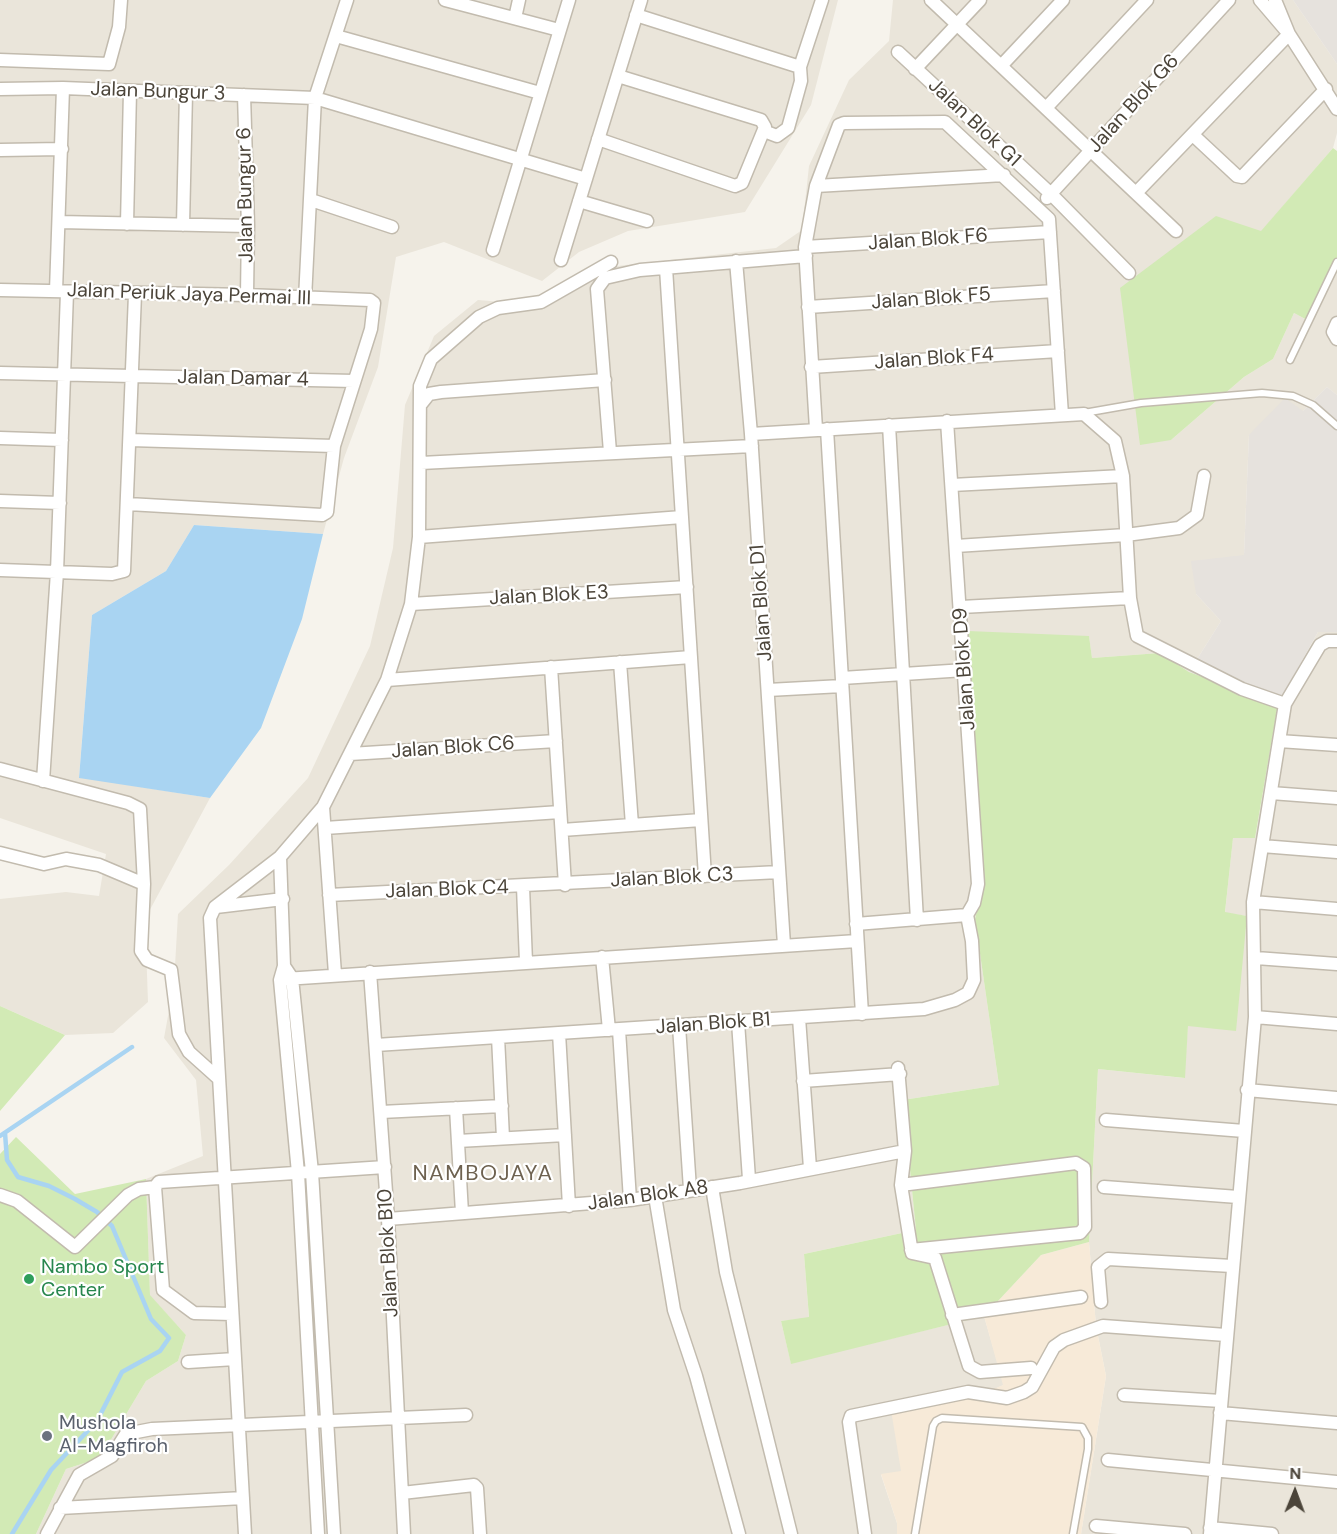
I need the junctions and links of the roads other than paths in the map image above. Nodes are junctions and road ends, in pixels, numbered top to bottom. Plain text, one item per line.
1 (121, 0) edge
2 (347, 0) edge
3 (445, 0) edge
4 (519, 0) edge
5 (569, 0) edge
6 (931, 0) edge
7 (980, 0) edge
8 (1063, 0) edge
9 (1147, 0) edge
10 (1229, 0) edge
11 (1260, 0) edge
12 (1275, 0) edge
13 (818, 1) edge
14 (637, 4) edge
15 (515, 18) junction
16 (957, 24) junction
17 (559, 30) junction
18 (1289, 34) junction
19 (336, 36) junction
20 (898, 52) dead end
21 (0, 60) edge
22 (1001, 66) junction
23 (800, 67) junction
24 (915, 69) junction
25 (618, 76) junction
26 (63, 88) junction
27 (0, 89) edge
28 (1326, 89) junction
29 (130, 90) junction
30 (186, 93) junction
31 (540, 93) junction
32 (244, 95) junction
33 (315, 98) junction
34 (1046, 108) junction
35 (1337, 109) edge
36 (764, 131) junction
37 (1194, 135) junction
38 (598, 139) junction
39 (62, 149) junction
40 (0, 150) edge
41 (1091, 151) junction
42 (520, 161) junction
43 (1004, 175) junction
44 (586, 179) junction
45 (816, 186) junction
46 (1136, 193) junction
47 (1051, 194) junction
48 (311, 200) junction
49 (579, 201) junction
50 (1039, 207) junction
51 (647, 221) dead end
52 (59, 222) junction
53 (127, 224) junction
54 (183, 225) junction
55 (248, 226) junction
56 (392, 226) dead end
57 (1176, 231) dead end
58 (1050, 232) junction
59 (493, 250) dead end
60 (805, 252) junction
61 (561, 260) dead end
62 (611, 261) dead end
63 (736, 261) junction
64 (1337, 262) edge
65 (666, 268) junction
66 (1130, 273) dead end
67 (0, 290) edge
68 (1054, 291) junction
69 (62, 292) junction
70 (135, 294) junction
71 (247, 295) junction
72 (305, 299) junction
73 (808, 307) junction
74 (1337, 322) edge
75 (1337, 339) edge
76 (1058, 351) junction
77 (1290, 360) dead end
78 (811, 367) junction
79 (0, 373) edge
80 (64, 375) junction
81 (132, 377) junction
82 (605, 380) junction
83 (354, 381) junction
84 (421, 404) junction
85 (1084, 414) junction
86 (1062, 415) junction
87 (947, 422) junction
88 (889, 425) junction
89 (1337, 426) edge
90 (821, 429) junction
91 (0, 438) edge
92 (62, 440) junction
93 (130, 440) junction
94 (752, 440) junction
95 (334, 446) junction
96 (679, 448) junction
97 (610, 452) junction
98 (421, 463) junction
99 (1123, 476) junction
100 (1204, 476) dead end
101 (952, 485) junction
102 (0, 501) edge
103 (60, 503) junction
104 (128, 504) junction
105 (682, 517) junction
106 (1126, 535) junction
107 (419, 537) junction
108 (956, 546) junction
109 (0, 570) edge
110 (57, 572) junction
111 (687, 587) junction
112 (1130, 598) junction
113 (411, 604) junction
114 (961, 608) junction
115 (1337, 641) edge
116 (691, 657) junction
117 (620, 662) junction
118 (551, 667) junction
119 (965, 670) junction
120 (903, 674) junction
121 (387, 680) junction
122 (842, 682) junction
123 (768, 690) junction
124 (1286, 704) junction
125 (556, 741) junction
126 (1279, 741) junction
127 (1337, 745) edge
128 (350, 754) junction
129 (0, 769) edge
130 (43, 781) junction
131 (1271, 793) junction
132 (1337, 798) edge
133 (323, 807) junction
134 (560, 812) junction
135 (701, 820) junction
136 (632, 825) junction
137 (325, 828) junction
138 (562, 830) junction
139 (1262, 846) junction
140 (1337, 852) edge
141 (0, 853) edge
142 (280, 857) junction
143 (779, 872) junction
144 (705, 876) junction
145 (144, 884) junction
146 (565, 885) junction
147 (523, 887) junction
148 (329, 895) junction
149 (283, 899) junction
150 (1253, 902) junction
151 (214, 907) junction
152 (1337, 909) edge
153 (967, 915) junction
154 (917, 920) junction
155 (856, 924) junction
156 (857, 941) junction
157 (784, 945) junction
158 (602, 957) junction
159 (1256, 958) junction
160 (526, 962) junction
161 (1337, 964) edge
162 (370, 972) junction
163 (335, 974) junction
164 (286, 979) junction
165 (862, 1014) junction
166 (1255, 1017) junction
167 (799, 1018) junction
168 (738, 1022) junction
169 (1337, 1024) edge
170 (679, 1026) junction
171 (614, 1030) junction
172 (560, 1034) junction
173 (498, 1037) junction
174 (376, 1045) junction
175 (218, 1078) junction
176 (803, 1081) junction
177 (1247, 1090) junction
178 (1337, 1098) edge
179 (502, 1106) junction
180 (456, 1108) junction
181 (381, 1112) junction
182 (1106, 1120) dead end
183 (1244, 1131) junction
184 (565, 1135) junction
185 (503, 1138) junction
186 (458, 1141) junction
187 (905, 1151) junction
188 (385, 1167) junction
189 (810, 1168) junction
190 (312, 1172) junction
191 (298, 1173) junction
192 (224, 1178) junction
193 (749, 1179) junction
194 (902, 1185) junction
195 (155, 1187) junction
196 (712, 1187) junction
197 (1104, 1187) dead end
198 (690, 1189) junction
199 (0, 1195) edge
200 (655, 1196) junction
201 (1238, 1197) junction
202 (630, 1200) junction
203 (569, 1206) junction
204 (462, 1214) junction
205 (388, 1219) junction
206 (911, 1250) junction
207 (1232, 1266) junction
208 (1081, 1297) dead end
209 (1101, 1302) dead end
210 (232, 1314) junction
211 (952, 1315) junction
212 (1226, 1335) junction
213 (235, 1359) junction
214 (188, 1362) dead end
215 (1031, 1368) dead end
216 (1124, 1395) dead end
217 (1220, 1407) junction
218 (466, 1415) dead end
219 (398, 1418) junction
220 (326, 1422) junction
221 (311, 1423) junction
222 (1337, 1423) edge
223 (239, 1427) junction
224 (1108, 1460) dead end
225 (1215, 1472) junction
226 (1337, 1482) edge
227 (402, 1493) junction
228 (243, 1498) junction
229 (60, 1508) junction
230 (1096, 1526) dead end
231 (1210, 1531) edge
232 (47, 1534) edge
233 (245, 1534) edge
234 (318, 1534) edge
235 (334, 1534) edge
236 (404, 1534) edge
237 (480, 1534) edge
238 (739, 1534) edge
239 (791, 1534) edge
240 (865, 1534) edge
241 (915, 1534) edge
242 (1073, 1534) edge
243 (1185, 1534) edge
244 (1272, 1534) edge

1 - 21 street
2 - 19 street
3 - 15 street
4 - 15 street
5 - 17 street
6 - 16 street
7 - 16 street
8 - 22 street
9 - 34 street
10 - 41 street, Jalan Blok G6
11 - 18 street
12 - 18 street
13 - 23 street
14 - 23 street
14 - 25 street
15 - 17 street
16 - 22 street
16 - 24 street
17 - 31 street
18 - 28 street
18 - 37 street
19 - 31 street
19 - 33 street
20 - 24 street, Jalan Blok G1
22 - 34 street
23 - 36 street
24 - 47 street, Jalan Blok G1
25 - 36 street
25 - 38 street
26 - 27 street, Jalan Bungur 3
26 - 29 street, Jalan Bungur 3
26 - 39 street
28 - 35 street
28 - 37 street
29 - 30 street, Jalan Bungur 3
29 - 53 street
30 - 32 street, Jalan Bungur 3
30 - 54 street
31 - 42 street
32 - 33 street, Jalan Bungur 3
32 - 55 street, Jalan Bungur 6
33 - 42 street, Jalan Bungur 3
33 - 48 street
34 - 41 street
36 - 38 street
37 - 46 street
38 - 44 street
39 - 40 street
39 - 52 street
41 - 46 street
41 - 47 street, Jalan Blok G6
42 - 44 street, Jalan Bungur 3
42 - 59 street
43 - 45 street
43 - 45 street
43 - 50 street
44 - 49 street
45 - 60 street
46 - 57 street
47 - 50 street, Jalan Blok G6
47 - 66 street, Jalan Blok G1
48 - 56 street
48 - 72 street
49 - 51 street
49 - 61 street
50 - 58 street
52 - 53 street
52 - 69 street
53 - 54 street
54 - 55 street
55 - 71 street, Jalan Bungur 6
58 - 60 street, Jalan Blok F6
58 - 68 street
60 - 63 street, Jalan Blok F6
60 - 73 street
62 - 84 street
63 - 65 street, Jalan Blok F6
63 - 94 street, Jalan Blok D1
64 - 77 lane
65 - 82 street, Jalan Blok F6
65 - 96 street
67 - 69 street, Jalan Periuk Jaya Permai III
68 - 73 street, Jalan Blok F5
68 - 76 street
69 - 70 street, Jalan Periuk Jaya Permai III
69 - 80 street
70 - 71 street, Jalan Periuk Jaya Permai III
70 - 81 street
71 - 72 street, Jalan Periuk Jaya Permai III
72 - 83 street, Jalan Periuk Jaya Permai III
73 - 78 street
74 - 75 street
76 - 78 street, Jalan Blok F4
76 - 86 street
78 - 90 street
79 - 80 street, Jalan Damar 4
80 - 81 street, Jalan Damar 4
80 - 92 street
81 - 83 street, Jalan Damar 4
81 - 93 street
82 - 84 street
82 - 97 street
83 - 95 street
84 - 98 street
85 - 86 street
85 - 89 lane
85 - 99 street
86 - 87 street
87 - 88 street
87 - 101 street, Jalan Blok D9
88 - 90 street
88 - 120 street
90 - 94 street
90 - 122 street
91 - 92 street
92 - 103 street
93 - 95 street
93 - 104 street
94 - 96 street
94 - 123 street, Jalan Blok D1
95 - 104 street
96 - 97 street
96 - 105 street
97 - 98 street
98 - 107 street
99 - 101 street
99 - 106 street
100 - 106 street
101 - 108 street, Jalan Blok D9
102 - 103 street
103 - 110 street
104 - 110 street
105 - 107 street
105 - 111 street
106 - 108 street
106 - 112 street
107 - 113 street
108 - 114 street, Jalan Blok D9
109 - 110 street
110 - 130 street
111 - 113 street, Jalan Blok E3
111 - 116 street
112 - 114 street
112 - 124 street
113 - 121 street
114 - 119 street, Jalan Blok D9
115 - 124 street
116 - 117 street
116 - 135 street
117 - 118 street
117 - 136 street
118 - 121 street
118 - 125 street
119 - 120 street
119 - 153 street, Jalan Blok D9
120 - 122 street
120 - 154 street
121 - 128 street
122 - 123 street
122 - 155 street
123 - 143 street, Jalan Blok D1
124 - 126 street
125 - 128 street, Jalan Blok C6
125 - 134 street
126 - 127 street
126 - 131 street
128 - 133 street
129 - 130 street
130 - 145 street
131 - 132 street
131 - 139 street
133 - 137 street
133 - 142 street
134 - 137 street
134 - 138 street
135 - 136 street
135 - 144 street
136 - 138 street
137 - 148 street
138 - 146 street
139 - 140 street
139 - 150 street
141 - 145 street
142 - 149 street
142 - 151 street
143 - 144 street, Jalan Blok C3
143 - 157 street, Jalan Blok D1
144 - 146 street, Jalan Blok C3
145 - 175 street
146 - 147 street, Jalan Blok C4
147 - 148 street, Jalan Blok C4
147 - 160 street
148 - 163 street
149 - 151 street
149 - 164 street
150 - 152 street
150 - 159 street
151 - 175 street
153 - 154 street
153 - 165 street, Jalan Blok B1
154 - 155 street
155 - 156 street
156 - 157 street
156 - 165 street
157 - 158 street
158 - 160 street
158 - 171 street
159 - 161 street
159 - 166 street
160 - 162 street
162 - 163 street
162 - 174 street, Jalan Blok B10
163 - 164 street
164 - 190 street
164 - 191 street
165 - 167 street, Jalan Blok B1
166 - 169 street
166 - 177 street
167 - 168 street, Jalan Blok B1
167 - 176 street
168 - 170 street, Jalan Blok B1
168 - 193 street
170 - 171 street, Jalan Blok B1
170 - 198 street
171 - 172 street, Jalan Blok B1
171 - 202 street
172 - 173 street, Jalan Blok B1
172 - 184 street
173 - 174 street, Jalan Blok B1
173 - 179 street
174 - 181 street, Jalan Blok B10
175 - 192 street
176 - 187 street
176 - 189 street
177 - 178 street
177 - 183 street
179 - 180 street
179 - 185 street
180 - 181 street
180 - 186 street
181 - 188 street, Jalan Blok B10
182 - 183 street
183 - 201 street
184 - 185 street
184 - 203 street
185 - 186 street
186 - 204 street
187 - 189 street, Jalan Blok A8
187 - 194 street
188 - 190 street
188 - 205 street, Jalan Blok B10
189 - 193 street, Jalan Blok A8
190 - 191 street
190 - 220 street
191 - 192 street
191 - 221 street
192 - 195 street
192 - 210 street
193 - 196 street, Jalan Blok A8
194 - 206 street
194 - 206 street
195 - 199 street
195 - 210 street
196 - 198 street, Jalan Blok A8
196 - 239 street
197 - 201 street
198 - 200 street, Jalan Blok A8
200 - 202 street, Jalan Blok A8
200 - 238 street
201 - 207 street
202 - 203 street, Jalan Blok A8
203 - 204 street, Jalan Blok A8
204 - 205 street, Jalan Blok A8
205 - 219 street, Jalan Blok B10
206 - 211 street
207 - 209 street
207 - 212 street
208 - 211 street
210 - 213 street
211 - 215 street
212 - 217 street
212 - 240 street
213 - 214 street
213 - 223 street
216 - 217 street
217 - 222 street
217 - 225 street
218 - 219 street
219 - 220 street
219 - 227 street, Jalan Blok B10
220 - 221 street
220 - 235 street
221 - 223 street
221 - 234 street
223 - 228 street
223 - 229 street
224 - 225 street
225 - 226 street
225 - 231 street
227 - 236 street, Jalan Blok B10
227 - 237 street
228 - 229 street
228 - 233 street
229 - 232 street
230 - 243 street
231 - 244 street
241 - 242 lane

